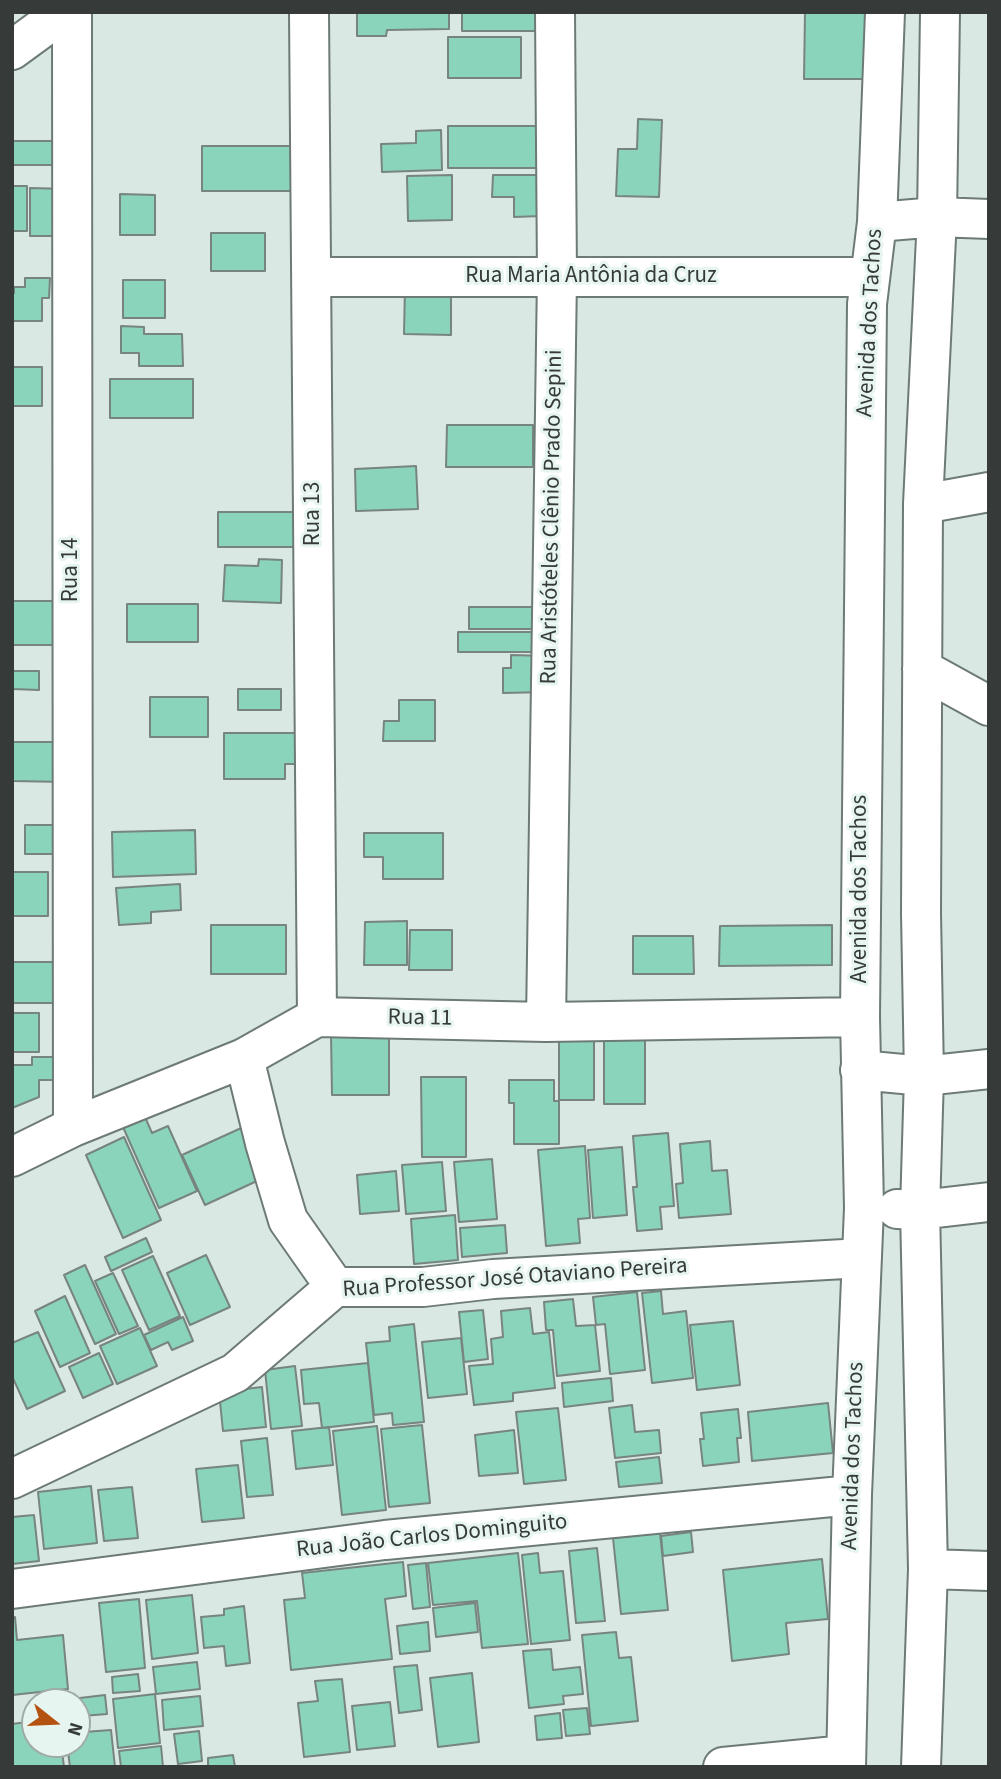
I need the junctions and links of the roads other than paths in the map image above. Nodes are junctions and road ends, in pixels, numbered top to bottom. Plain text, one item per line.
1 (64, 12) edge
2 (72, 12) edge
3 (309, 12) edge
4 (555, 12) edge
5 (885, 12) edge
6 (940, 12) edge
7 (12, 50) edge
8 (937, 218) junction
9 (989, 219) edge
10 (877, 222) junction
11 (557, 276) junction
12 (312, 277) junction
13 (870, 277) junction
14 (989, 492) edge
15 (923, 504) junction
16 (922, 669) junction
17 (989, 706) edge
18 (317, 1017) junction
19 (860, 1017) junction
20 (546, 1022) junction
21 (244, 1058) junction
22 (989, 1069) edge
23 (860, 1070) junction
24 (924, 1076) junction
25 (73, 1127) junction
26 (12, 1157) edge
27 (989, 1202) edge
28 (864, 1208) junction
29 (920, 1210) junction
30 (862, 1258) junction
31 (335, 1287) junction
32 (12, 1479) edge
33 (852, 1495) junction
34 (928, 1569) junction
35 (989, 1571) edge
36 (12, 1589) edge
37 (846, 1761) edge
38 (723, 1767) edge
39 (921, 1767) edge

1 - 7 street
2 - 25 street, Rua 14
3 - 12 street, Rua 13
4 - 11 street, Rua Aristóteles Clênio Prado Sepini
5 - 10 street, Avenida dos Tachos
6 - 8 street
8 - 9 street
8 - 10 street
8 - 15 street
10 - 13 street, Avenida dos Tachos
11 - 12 street, Rua Maria Antônia da Cruz
11 - 13 street, Rua Maria Antônia da Cruz
11 - 20 street, Rua Aristóteles Clênio Prado Sepini
12 - 18 street, Rua 13
13 - 19 street, Avenida dos Tachos
14 - 15 street
15 - 16 street
16 - 17 street
16 - 24 street
18 - 20 street, Rua 11
18 - 21 street
19 - 20 street, Rua 11
19 - 23 street, Avenida dos Tachos
21 - 25 street
21 - 31 street
22 - 24 street
23 - 24 street
23 - 28 street, Avenida dos Tachos
24 - 29 street
25 - 26 street
27 - 29 street
28 - 29 street
28 - 30 street, Avenida dos Tachos
29 - 34 street
30 - 31 street, Rua Professor José Otaviano Pereira
30 - 33 street, Avenida dos Tachos
31 - 32 street, Rua Professor José Otaviano Pereira
33 - 36 street, Rua João Carlos Dominguito
33 - 37 street, Avenida dos Tachos
34 - 35 street
34 - 39 street
37 - 38 street

